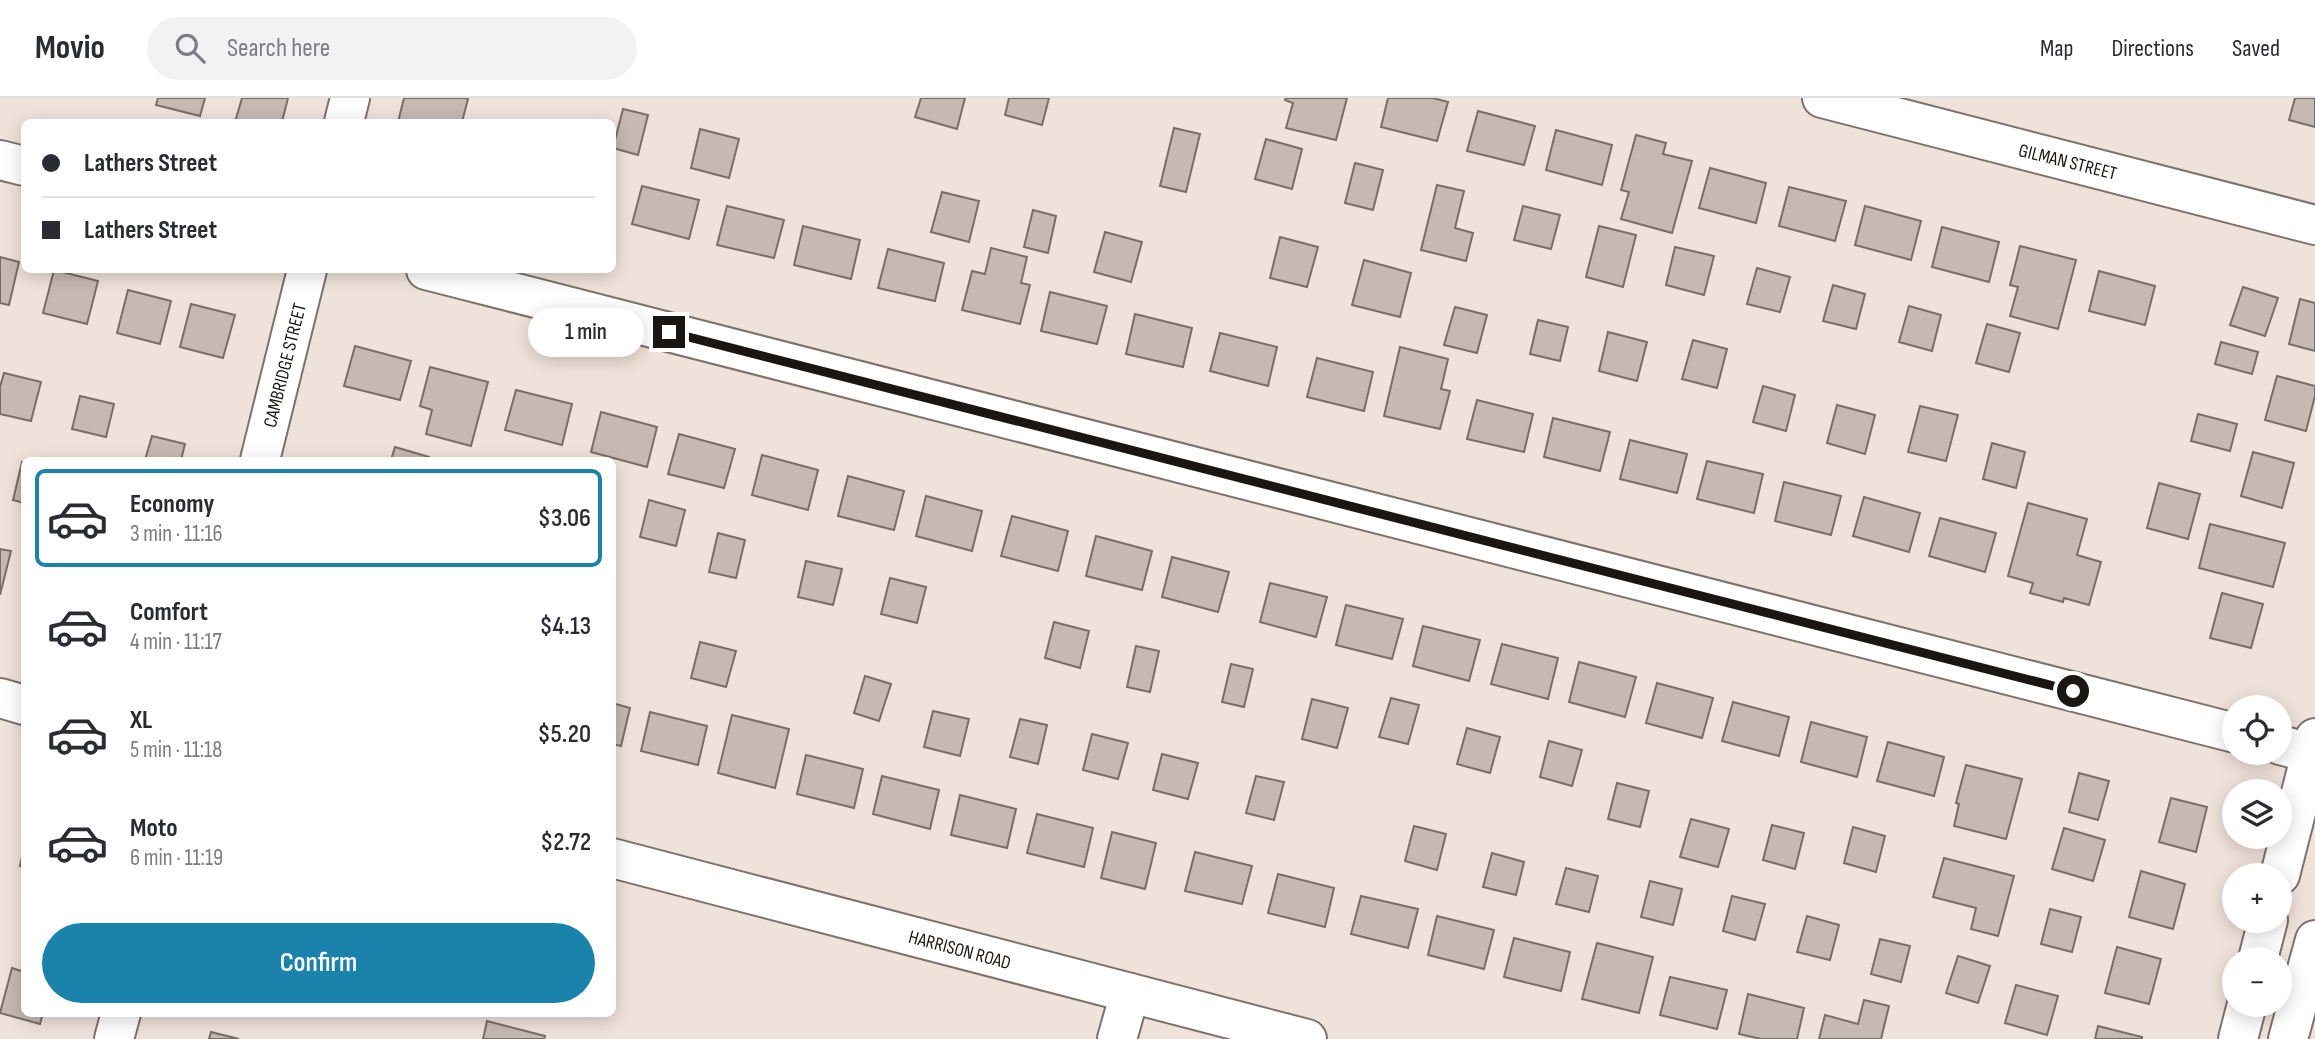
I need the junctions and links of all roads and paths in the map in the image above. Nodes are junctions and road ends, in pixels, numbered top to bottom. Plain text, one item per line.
1 (350, 98) edge
2 (1822, 98) edge
3 (345, 119) edge
4 (0, 160) edge
5 (21, 165) edge
6 (2315, 225) edge
7 (306, 273) edge
8 (438, 273) edge
9 (261, 457) edge
10 (0, 698) edge
11 (21, 704) edge
12 (2222, 730) edge
13 (2305, 748) edge
14 (616, 859) edge
15 (2282, 863) edge
16 (2315, 940) edge
17 (1130, 993) junction
18 (120, 1017) edge
19 (2244, 1017) edge
20 (114, 1039) edge
21 (1117, 1039) edge
22 (1307, 1039) edge
23 (2238, 1039) edge
24 (2288, 1039) edge

1 - 3 street
2 - 6 street, GILMAN STREET
4 - 5 street
7 - 9 street, CAMBRIDGE STREET
8 - 12 street
10 - 11 street
13 - 15 street
14 - 17 street, HARRISON ROAD
16 - 24 street
17 - 21 street
17 - 22 street, HARRISON ROAD
18 - 20 street
19 - 23 street

